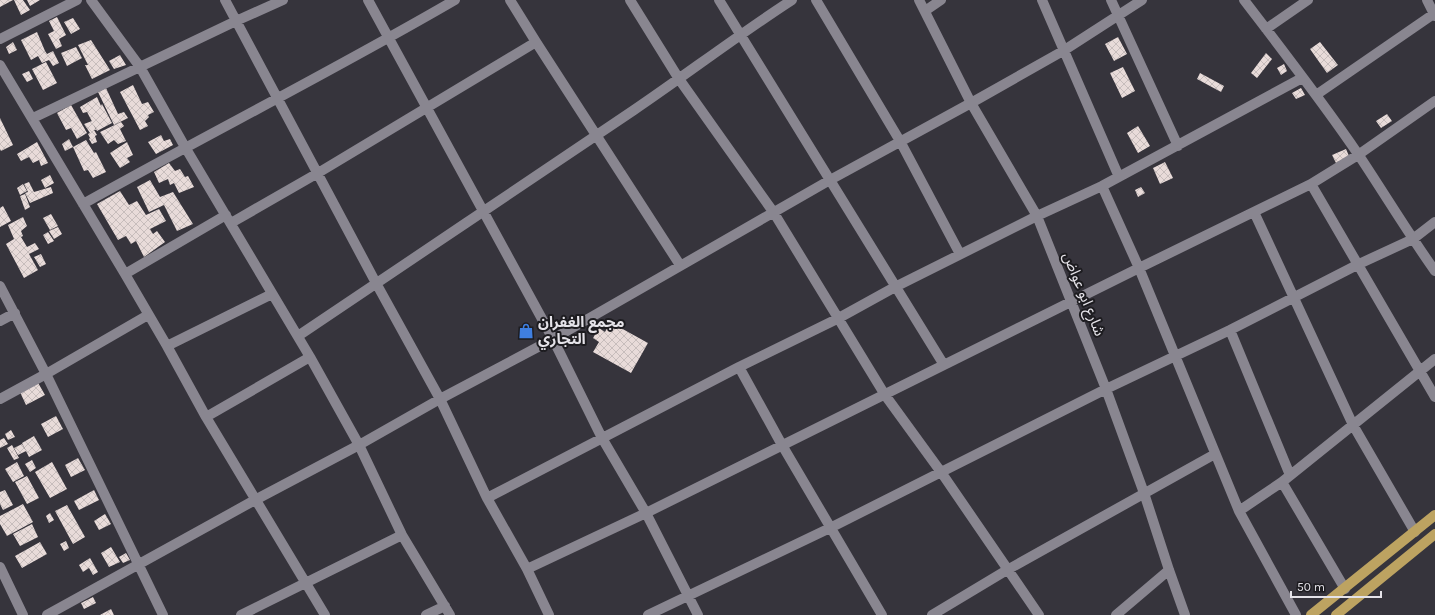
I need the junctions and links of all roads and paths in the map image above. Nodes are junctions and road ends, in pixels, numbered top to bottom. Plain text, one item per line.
1 (77, 0) edge
2 (91, 0) edge
3 (225, 0) edge
4 (283, 0) edge
5 (368, 0) edge
6 (455, 0) edge
7 (510, 0) edge
8 (630, 0) edge
9 (719, 0) edge
10 (792, 0) edge
11 (816, 0) edge
12 (919, 0) edge
13 (941, 0) edge
14 (1042, 0) edge
15 (1111, 0) edge
16 (1142, 0) edge
17 (1244, 0) edge
18 (1308, 0) edge
19 (1427, 0) edge
20 (925, 11) junction
21 (1435, 14) edge
22 (1119, 16) junction
23 (236, 21) junction
24 (1266, 29) junction
25 (740, 34) junction
26 (389, 38) junction
27 (0, 39) edge
28 (536, 42) junction
29 (1063, 51) junction
30 (0, 65) edge
31 (140, 67) junction
32 (1302, 78) junction
33 (679, 79) junction
34 (1316, 95) junction
35 (277, 98) junction
36 (1435, 101) edge
37 (971, 103) junction
38 (426, 108) junction
39 (33, 118) junction
40 (596, 136) junction
41 (900, 141) junction
42 (1178, 146) junction
43 (185, 147) junction
44 (1358, 155) junction
45 (318, 173) junction
46 (1119, 177) junction
47 (830, 180) junction
48 (1312, 184) junction
49 (1102, 186) junction
50 (83, 204) junction
51 (483, 212) junction
52 (1254, 212) junction
53 (774, 213) junction
54 (1037, 216) junction
55 (229, 219) junction
56 (1435, 222) edge
57 (1413, 239) junction
58 (960, 254) junction
59 (1359, 264) junction
60 (680, 265) junction
61 (1139, 268) junction
62 (1435, 271) edge
63 (126, 274) junction
64 (376, 283) junction
65 (0, 286) edge
66 (894, 287) junction
67 (272, 294) junction
68 (1294, 298) junction
69 (1071, 302) junction
70 (15, 313) junction
71 (148, 315) junction
72 (837, 318) junction
73 (0, 321) edge
74 (1230, 330) junction
75 (298, 336) junction
76 (553, 339) junction
77 (167, 346) junction
78 (1175, 355) junction
79 (310, 357) junction
80 (1435, 359) edge
81 (944, 365) junction
82 (739, 367) junction
83 (1420, 372) junction
84 (46, 374) junction
85 (1106, 389) junction
86 (884, 395) junction
87 (1435, 397) edge
88 (0, 399) edge
89 (440, 399) junction
90 (206, 417) junction
91 (1353, 425) junction
92 (602, 438) junction
93 (359, 445) junction
94 (782, 445) junction
95 (1215, 454) junction
96 (941, 472) junction
97 (1290, 475) junction
98 (1282, 482) junction
99 (1144, 493) junction
100 (487, 498) junction
101 (255, 500) junction
102 (1239, 511) junction
103 (646, 513) junction
104 (1435, 515) edge
105 (830, 528) junction
106 (1415, 532) junction
107 (1435, 534) edge
108 (402, 535) junction
109 (139, 564) junction
110 (0, 567) edge
111 (527, 569) junction
112 (1007, 570) junction
113 (1169, 570) junction
114 (306, 582) junction
115 (1344, 589) junction
116 (688, 596) junction
117 (445, 606) junction
118 (23, 615) edge
119 (47, 615) edge
120 (163, 615) edge
121 (241, 615) edge
122 (325, 615) edge
123 (426, 615) edge
124 (450, 615) edge
125 (549, 615) edge
126 (648, 615) edge
127 (698, 615) edge
128 (882, 615) edge
129 (932, 615) edge
130 (1039, 615) edge
131 (1116, 615) edge
132 (1185, 615) edge
133 (1296, 615) edge
134 (1311, 615) edge
135 (1336, 615) edge

1 - 27 street
2 - 31 street
3 - 23 street
4 - 23 street
5 - 26 street
6 - 26 street
7 - 28 street
8 - 33 street
9 - 25 street
10 - 25 street
11 - 41 street
12 - 20 street, شارع ابو عواض
13 - 20 street
14 - 29 street
15 - 22 street
16 - 22 street
17 - 24 street
18 - 24 street
19 - 21 street
20 - 37 street, شارع ابو عواض
21 - 34 street
22 - 29 street
22 - 42 street
23 - 31 street
23 - 35 street
24 - 32 street
25 - 33 street
25 - 47 street
26 - 35 street
26 - 38 street
28 - 38 street
28 - 40 street
29 - 37 street
29 - 46 street
30 - 39 street
31 - 39 street
31 - 43 street
32 - 34 street
32 - 42 street
33 - 40 street
33 - 53 street
34 - 44 street
35 - 43 street
35 - 45 street
36 - 44 street
37 - 41 street
37 - 54 street, شارع ابو عواض
38 - 45 street
38 - 51 street
39 - 50 street
40 - 51 street
40 - 60 street
41 - 47 street
41 - 58 street
42 - 46 street
43 - 50 street
43 - 55 street
44 - 48 street
44 - 57 street
45 - 55 street
45 - 64 street
46 - 49 street
47 - 53 street
47 - 66 street
48 - 52 street
48 - 59 street
49 - 54 street
49 - 61 street
50 - 63 street
51 - 64 street
51 - 76 street
52 - 61 street
52 - 68 street
53 - 60 street
53 - 72 street
54 - 58 street
54 - 69 street, شارع ابو عواض
55 - 63 street
55 - 67 street
56 - 57 street
57 - 59 street
57 - 62 street
58 - 66 street
59 - 68 street
59 - 83 street
60 - 76 street
61 - 69 street
61 - 78 street
63 - 71 street
64 - 75 street
64 - 89 street
65 - 70 street
66 - 72 street
66 - 81 street
67 - 75 street
67 - 77 street
68 - 74 street
68 - 91 street
69 - 81 street
69 - 85 street, شارع ابو عواض
70 - 73 street
70 - 84 street
71 - 77 street
71 - 84 street
72 - 82 street
72 - 86 street
74 - 78 street
74 - 97 street
75 - 79 street
76 - 89 street
76 - 92 street
77 - 90 street
78 - 85 street
78 - 95 street
79 - 90 street
79 - 93 street
80 - 83 street
81 - 86 street
82 - 92 street
82 - 94 street
83 - 87 street
83 - 91 street
84 - 88 street
84 - 109 street
85 - 96 street
85 - 99 street, شارع ابو عواض
86 - 94 street
86 - 96 street
89 - 93 street
89 - 100 street
90 - 101 street
91 - 97 street
91 - 106 street
92 - 100 street
92 - 103 street
93 - 101 street
93 - 108 street
94 - 103 street
94 - 105 street
95 - 99 street
95 - 102 street
96 - 105 street
96 - 112 street
97 - 98 street
98 - 102 street
98 - 115 street
99 - 112 street
99 - 113 street, شارع ابو عواض
100 - 111 street
101 - 109 street
101 - 114 street
102 - 133 street
103 - 111 street
103 - 116 street
104 - 106 main road
105 - 116 street
105 - 128 street
106 - 115 main road
107 - 135 main road
108 - 114 street
108 - 117 street
109 - 119 street
109 - 120 street
110 - 118 street
111 - 125 street
112 - 129 street
112 - 130 street
113 - 131 street
113 - 132 street, شارع ابو عواض
114 - 121 street
114 - 122 street
115 - 134 main road
116 - 126 street
116 - 127 street
117 - 123 street
117 - 124 street

